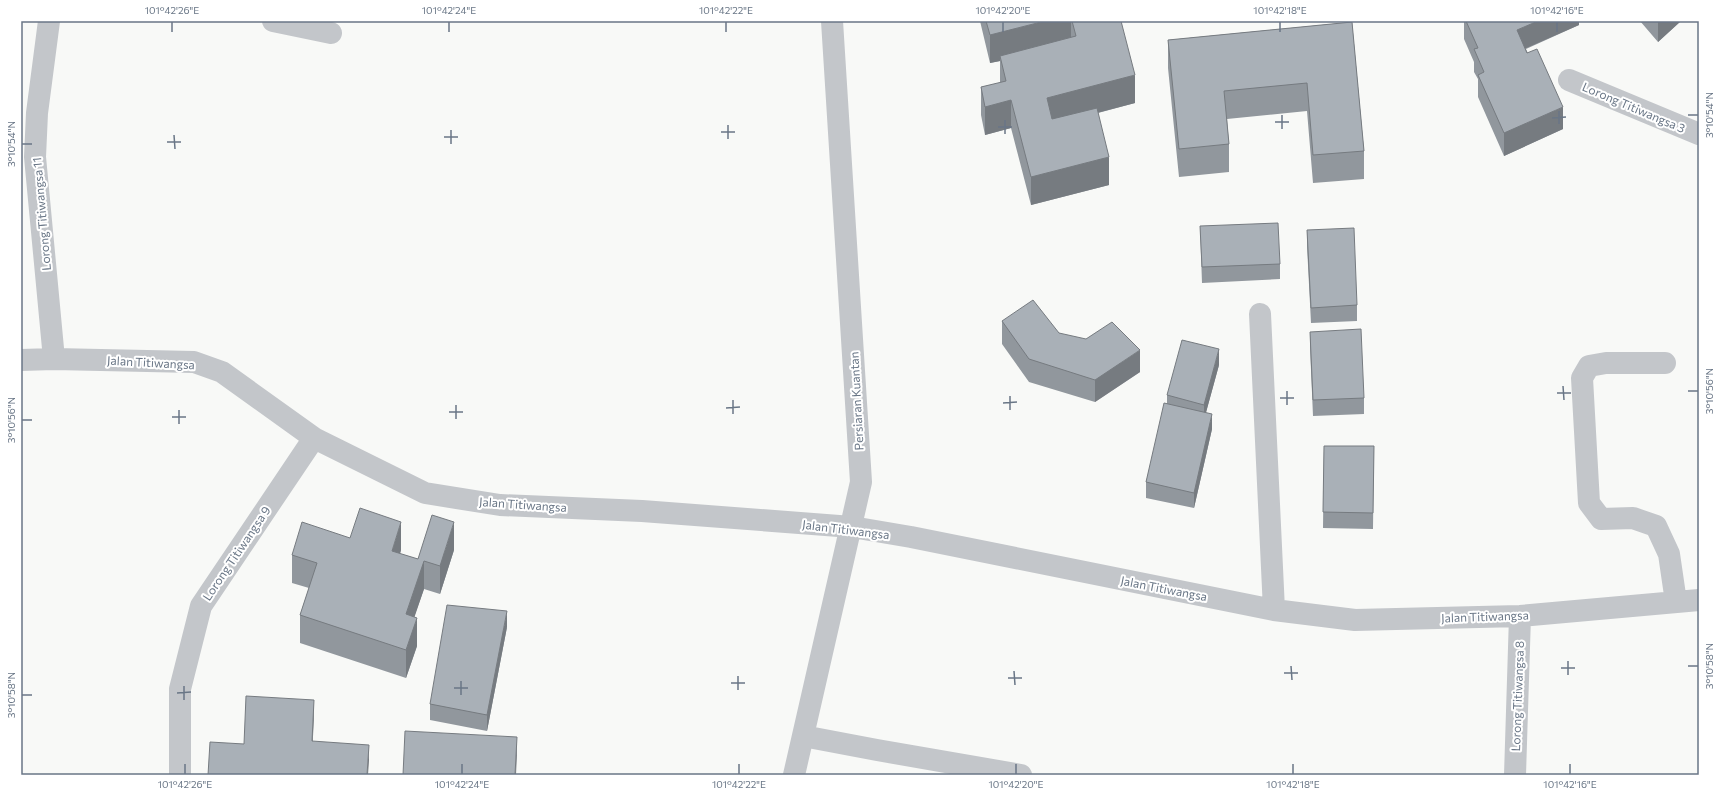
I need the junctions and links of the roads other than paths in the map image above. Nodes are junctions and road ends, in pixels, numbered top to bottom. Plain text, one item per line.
1 (49, 21) edge
2 (273, 21) edge
3 (832, 21) edge
4 (331, 33) dead end
5 (1569, 80) dead end
6 (1699, 134) edge
7 (1260, 314) dead end
8 (54, 359) junction
9 (21, 360) edge
10 (1665, 363) dead end
11 (314, 438) junction
12 (852, 527) junction
13 (1699, 600) edge
14 (1676, 602) junction
15 (1274, 610) junction
16 (1520, 616) junction
17 (803, 736) junction
18 (180, 775) edge
19 (794, 775) edge
20 (1021, 775) edge
21 (1515, 775) edge

1 - 8 street, Lorong Titiwangsa 11
2 - 4 street
3 - 12 street, Persiaran Kuantan
5 - 6 street, Lorong Titiwangsa 3
7 - 15 street
8 - 9 street, Jalan Titiwangsa
8 - 11 street, Jalan Titiwangsa
10 - 14 street
11 - 12 street, Jalan Titiwangsa
11 - 18 street, Lorong Titiwangsa 9
12 - 15 street, Jalan Titiwangsa
12 - 17 street, Persiaran Kuantan
13 - 14 street, Jalan Titiwangsa
14 - 16 street, Jalan Titiwangsa
15 - 16 street, Jalan Titiwangsa
16 - 21 street, Lorong Titiwangsa 8
17 - 19 street, Persiaran Kuantan
17 - 20 street

